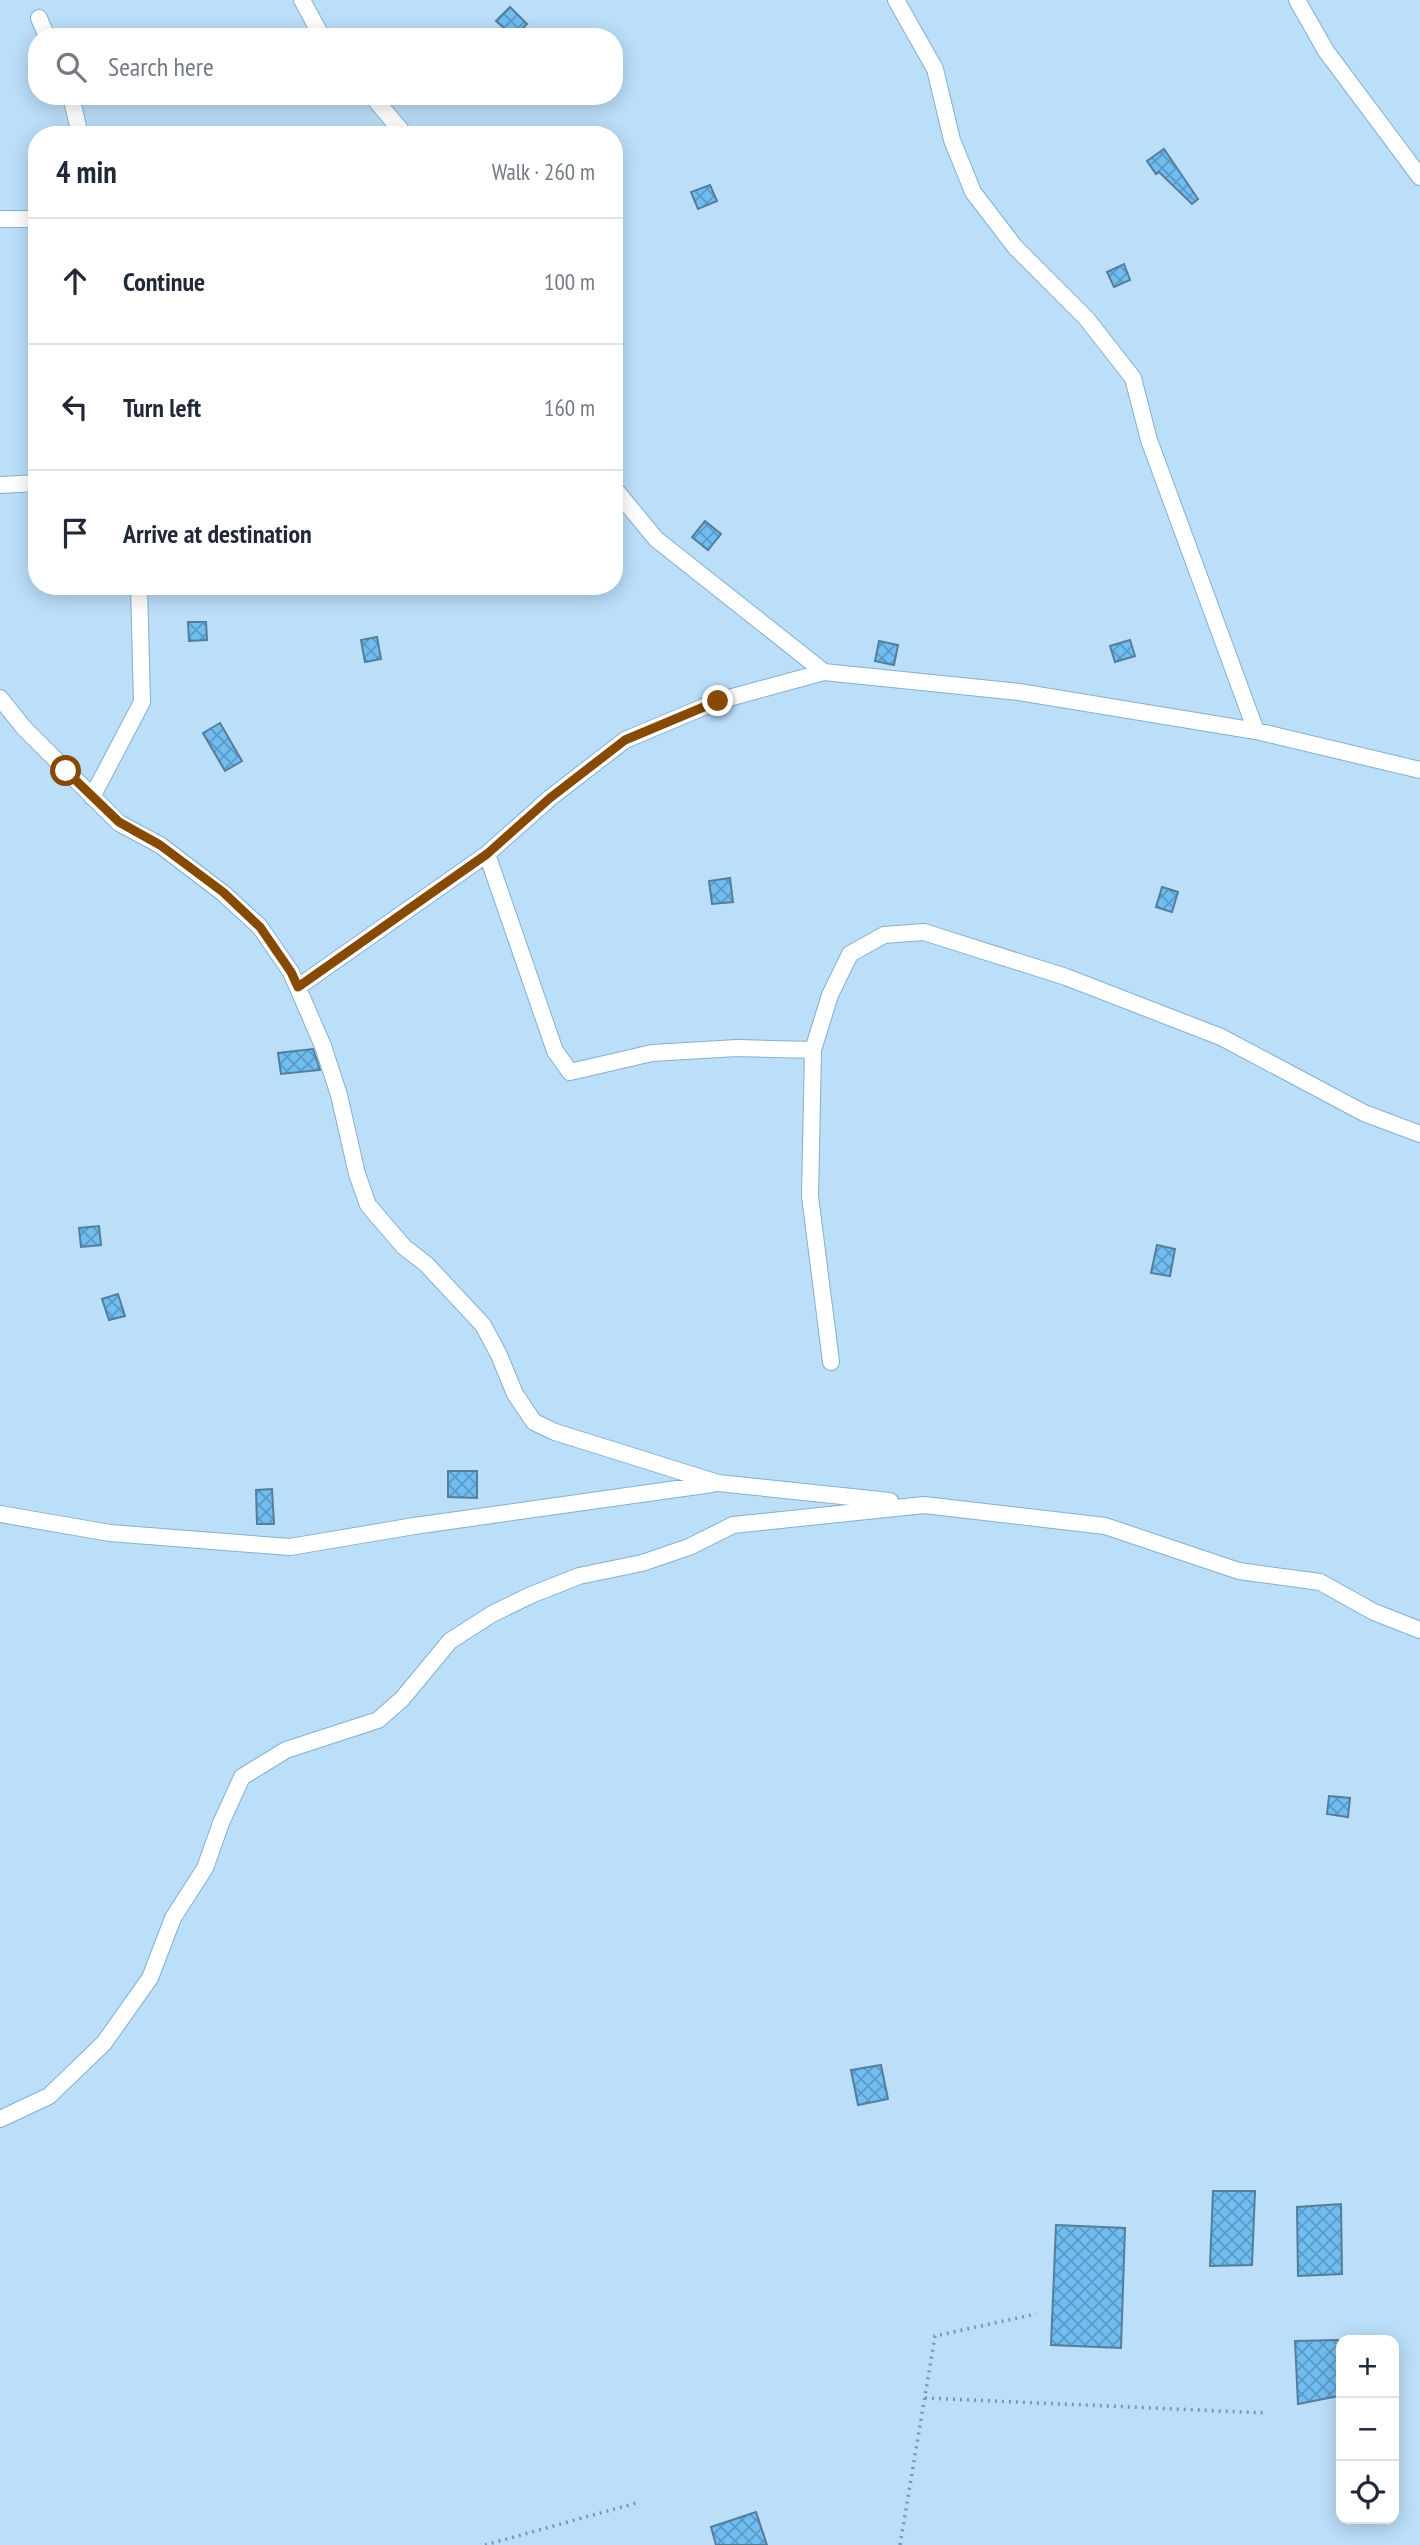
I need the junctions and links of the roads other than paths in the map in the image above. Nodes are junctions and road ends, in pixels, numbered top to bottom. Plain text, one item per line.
1 (302, 0) edge
2 (896, 0) edge
3 (1297, 0) edge
4 (39, 18) dead end
5 (43, 28) edge
6 (317, 28) edge
7 (73, 105) edge
8 (380, 105) edge
9 (78, 126) edge
10 (397, 126) edge
11 (1420, 177) edge
12 (0, 219) edge
13 (28, 219) edge
14 (28, 483) edge
15 (0, 485) edge
16 (623, 499) edge
17 (139, 595) edge
18 (824, 672) junction
19 (0, 698) edge
20 (1256, 731) junction
21 (1420, 770) edge
22 (92, 797) junction
23 (487, 854) junction
24 (298, 987) junction
25 (813, 1050) junction
26 (1420, 1134) edge
27 (831, 1362) dead end
28 (718, 1483) junction
29 (924, 1505) junction
30 (0, 1514) edge
31 (1420, 1630) edge
32 (0, 2119) edge

1 - 6 street
2 - 20 street
3 - 11 street
4 - 5 street
7 - 9 street
8 - 10 street
12 - 13 street
14 - 15 street
16 - 18 street
17 - 22 street
18 - 20 street
18 - 23 street
19 - 22 street
20 - 21 street
22 - 24 street
23 - 24 street
23 - 25 street
24 - 28 street
25 - 26 street
25 - 27 street
28 - 29 street
28 - 30 street
29 - 31 street
29 - 32 street

